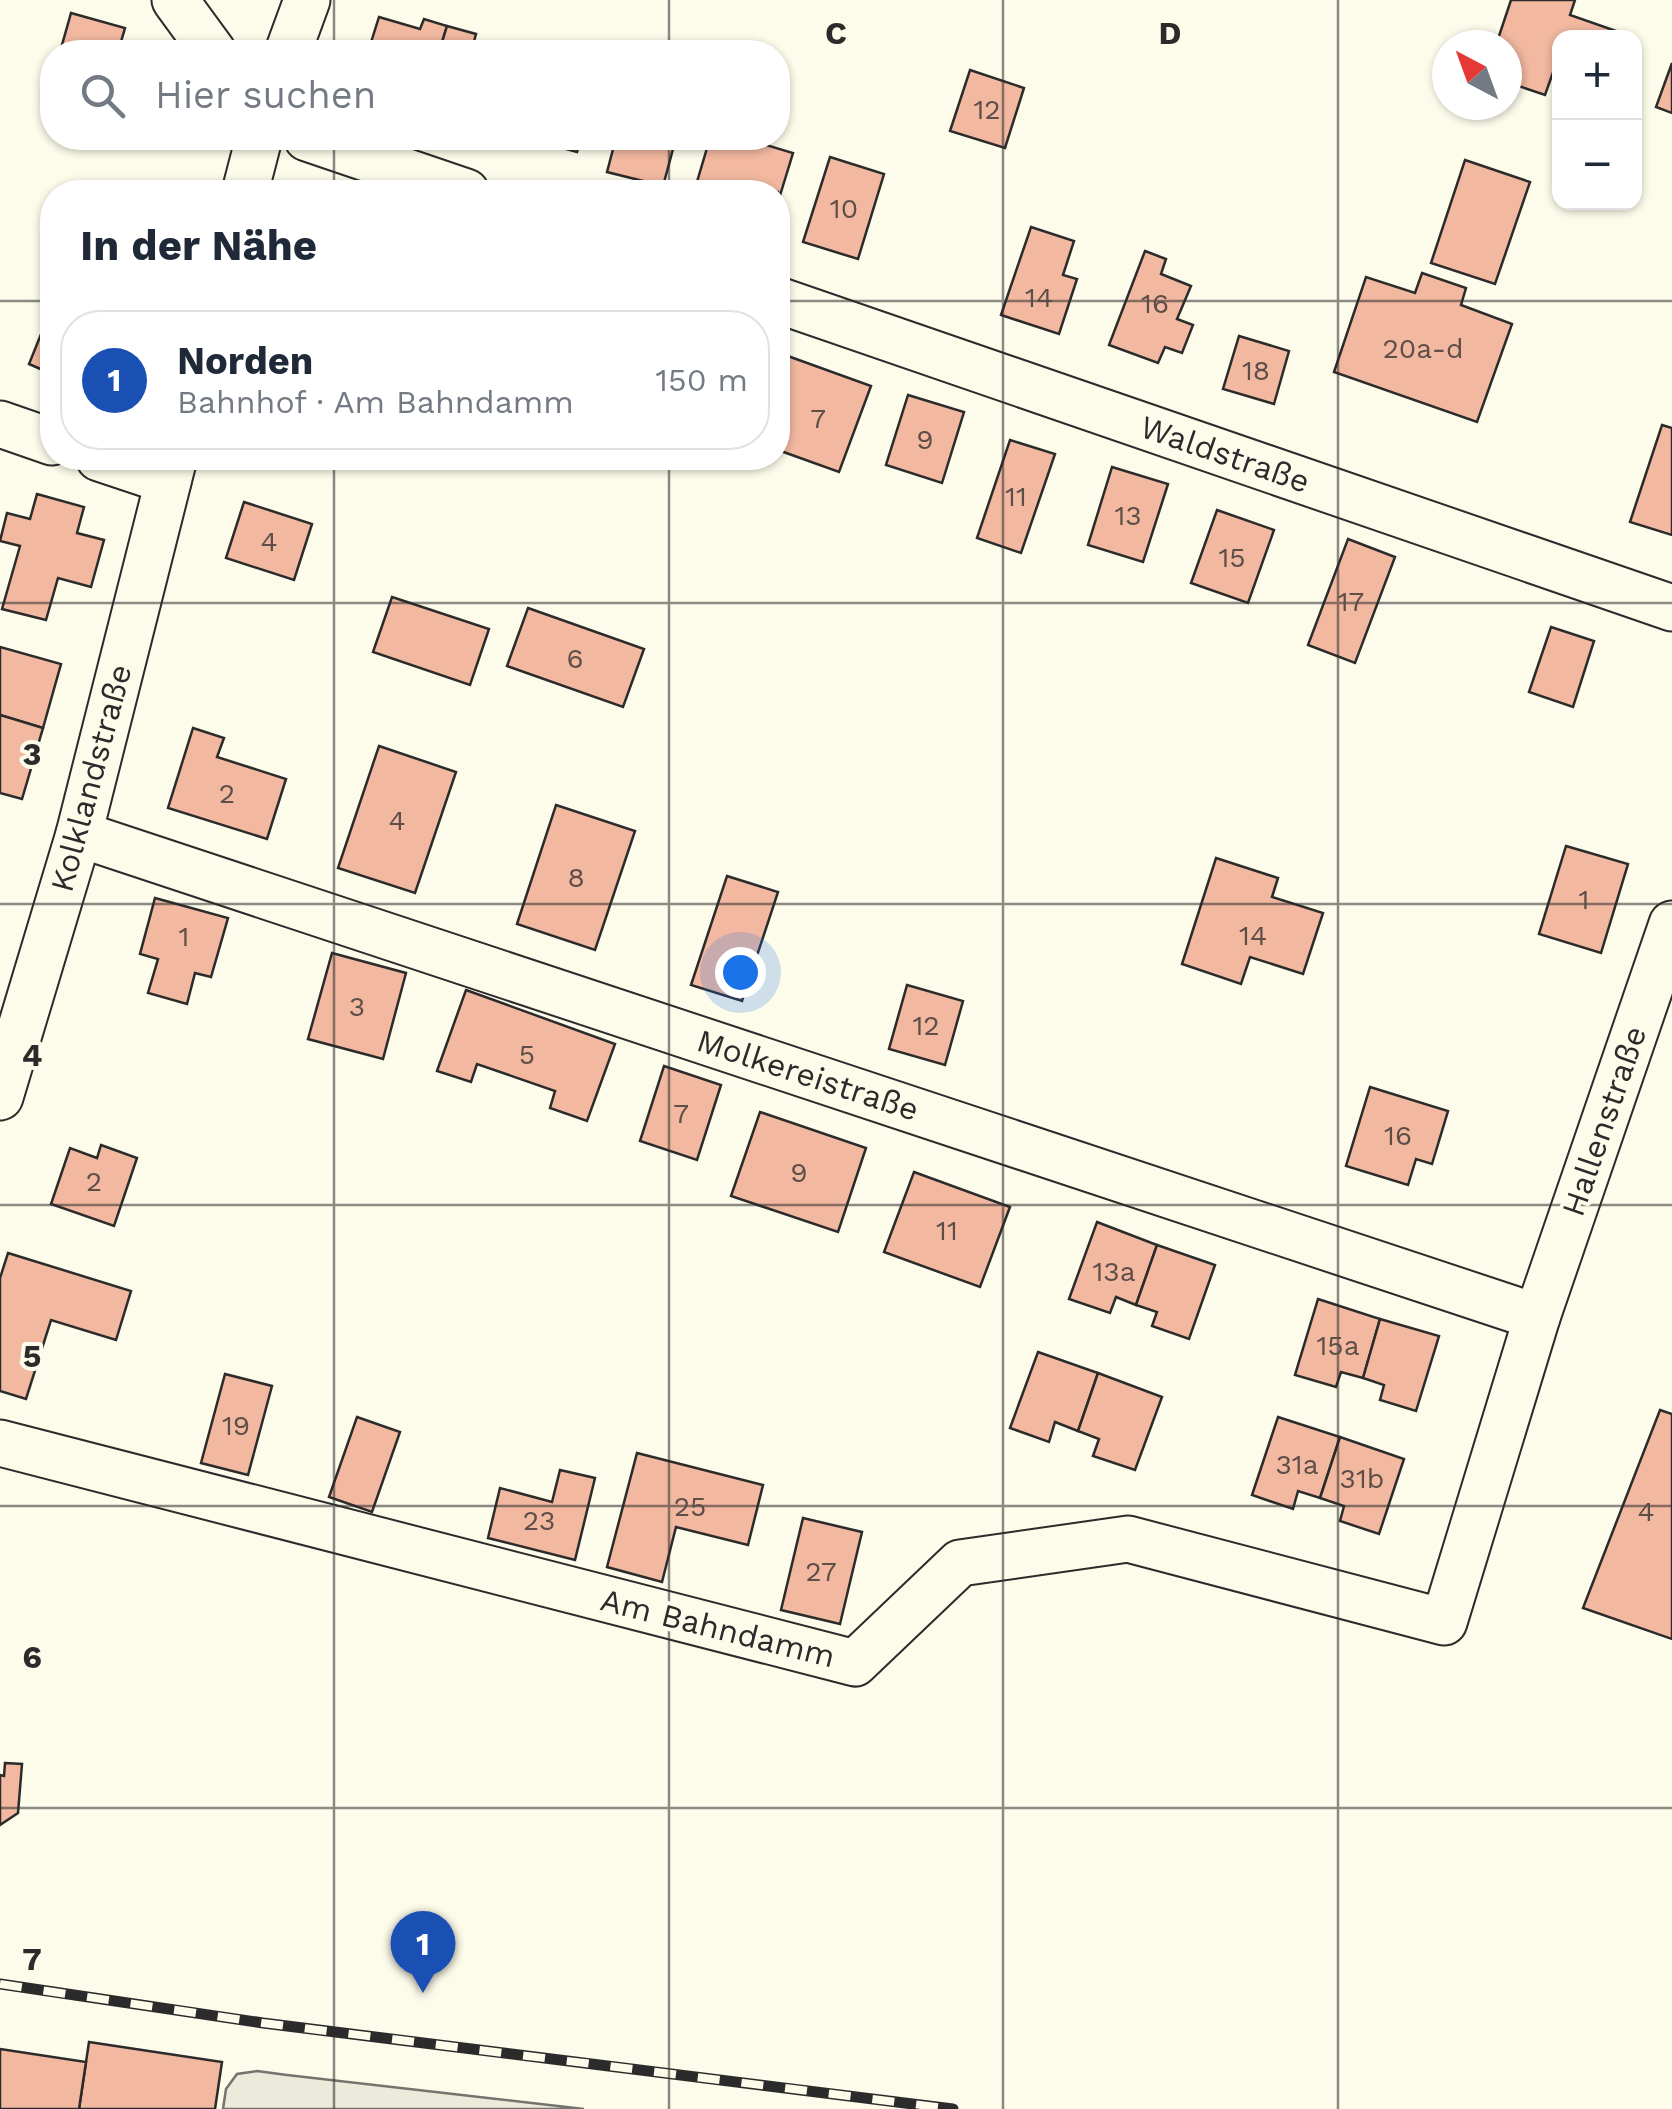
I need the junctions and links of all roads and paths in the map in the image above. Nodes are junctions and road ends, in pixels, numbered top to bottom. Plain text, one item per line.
1 (175, 0) edge
2 (307, 0) edge
3 (204, 40) edge
4 (292, 40) edge
5 (257, 150) edge
6 (342, 150) edge
7 (248, 180) edge
8 (431, 180) edge
9 (790, 304) edge
10 (0, 424) edge
11 (40, 438) edge
12 (171, 470) edge
13 (1672, 608) edge
14 (79, 834) junction
15 (1672, 924) edge
16 (0, 1097) edge
17 (1537, 1317) junction
18 (0, 1443) edge

1 - 3 street
2 - 4 street
5 - 7 street
6 - 8 street
9 - 13 street, Waldstraße
10 - 11 street
12 - 14 street, Kolklandstraße
14 - 16 street, Kolklandstraße
14 - 17 street, Molkereistraße
15 - 17 street, Hallenstraße
17 - 18 street, Am Bahndamm

